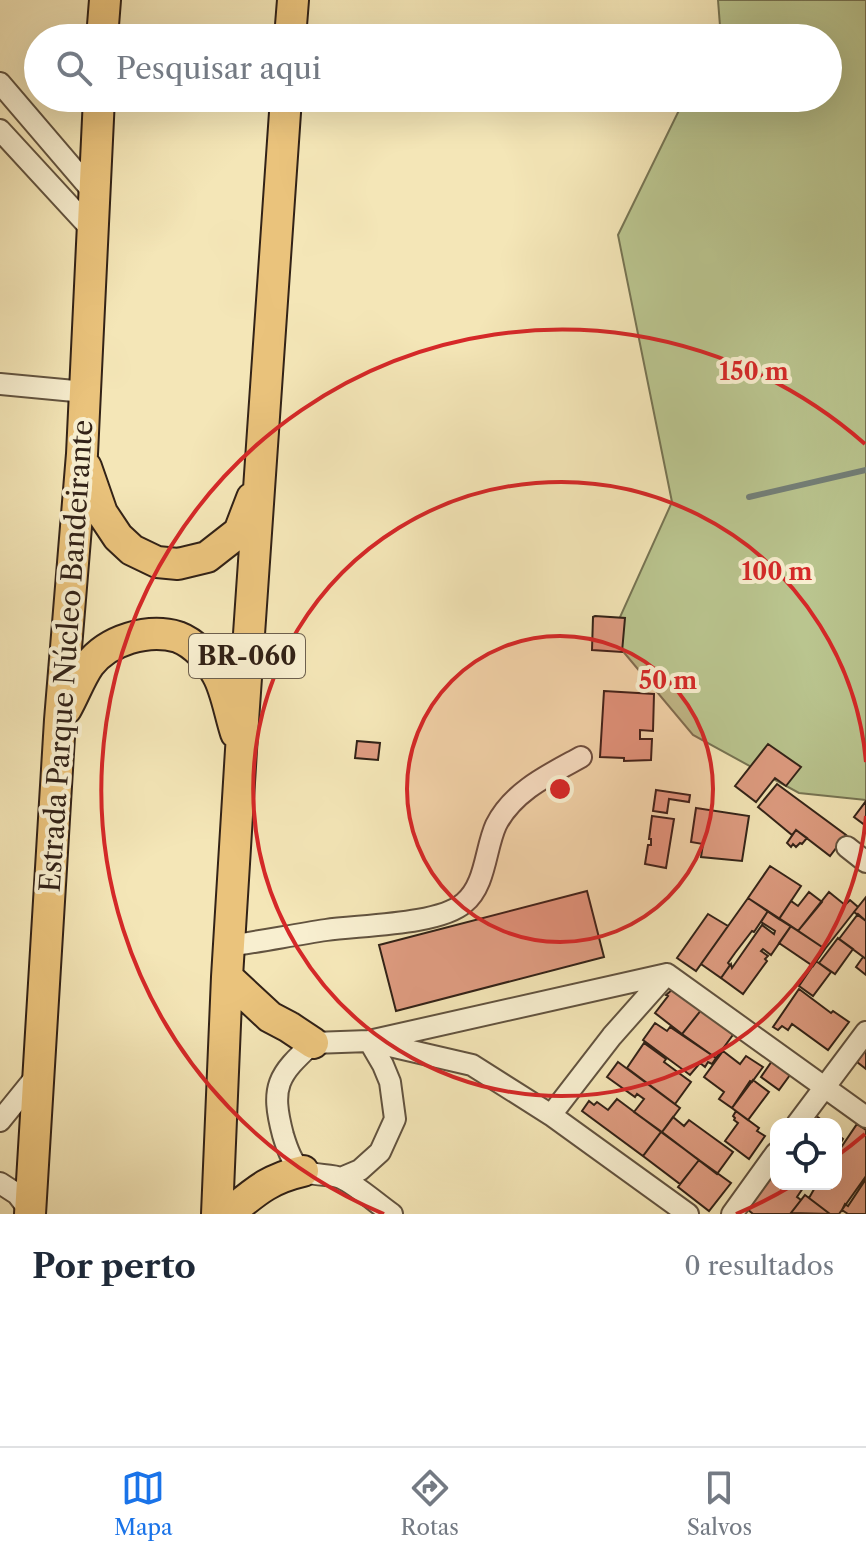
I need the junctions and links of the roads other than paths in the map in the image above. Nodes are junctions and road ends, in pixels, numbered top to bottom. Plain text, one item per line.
1 (105, 0) edge
2 (293, 0) edge
3 (103, 24) edge
4 (291, 24) edge
5 (0, 83) edge
6 (24, 111) edge
7 (25, 112) edge
8 (98, 112) edge
9 (285, 112) edge
10 (0, 130) edge
11 (94, 193) junction
12 (92, 230) junction
13 (0, 384) edge
14 (85, 392) junction
15 (82, 454) junction
16 (259, 480) junction
17 (60, 720) junction
18 (241, 750) junction
19 (581, 757) dead end
20 (847, 847) dead end
21 (866, 862) edge
22 (229, 946) junction
23 (667, 974) junction
24 (227, 977) junction
25 (866, 1032) edge
26 (369, 1041) junction
27 (313, 1043) junction
28 (38, 1074) junction
29 (824, 1087) junction
30 (551, 1115) junction
31 (866, 1117) edge
32 (801, 1118) edge
33 (0, 1121) edge
34 (770, 1161) edge
35 (303, 1171) junction
36 (341, 1178) junction
37 (0, 1183) edge
38 (30, 1212) edge
39 (217, 1214) edge
40 (228, 1214) edge
41 (392, 1214) edge
42 (688, 1214) edge
43 (732, 1214) edge

1 - 3 highway
2 - 4 highway
5 - 6 street
7 - 11 street
8 - 11 highway, Estrada Parque Núcleo Bandeirante
9 - 16 highway, BR-060
10 - 12 street
11 - 12 highway, Estrada Parque Núcleo Bandeirante
12 - 14 highway, Estrada Parque Núcleo Bandeirante
13 - 14 street
14 - 15 highway, Estrada Parque Núcleo Bandeirante
15 - 16 highway
15 - 17 highway, Estrada Parque Núcleo Bandeirante
16 - 18 highway, BR-060
17 - 18 highway
17 - 28 highway, Estrada Parque Núcleo Bandeirante
18 - 22 highway, BR-060
19 - 22 street
20 - 21 street
22 - 24 highway, BR-060
23 - 26 street
23 - 29 street
23 - 30 street
24 - 27 highway
24 - 39 highway, BR-060
25 - 29 street
26 - 27 street
26 - 30 street
26 - 36 street
27 - 35 street
28 - 33 street
28 - 38 highway, Estrada Parque Núcleo Bandeirante
29 - 31 street
29 - 32 street
30 - 42 street
34 - 43 street
35 - 36 street
35 - 40 highway
36 - 41 street
37 - 38 street

